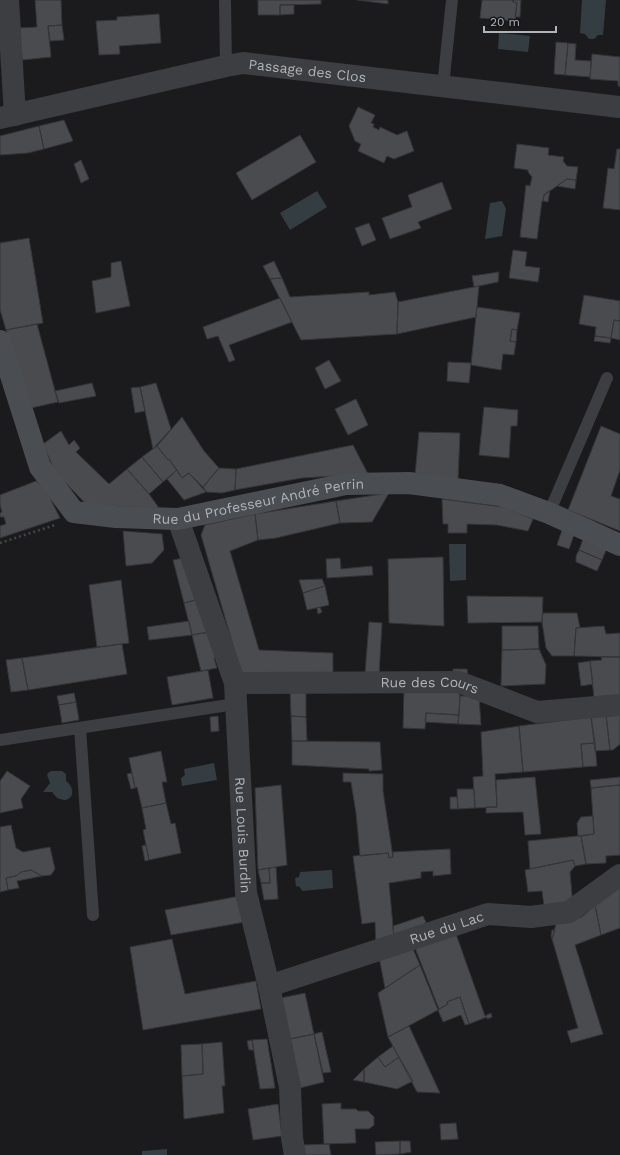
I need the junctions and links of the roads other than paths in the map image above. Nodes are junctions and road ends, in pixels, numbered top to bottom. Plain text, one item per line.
1 (8, 0) edge
2 (225, 0) edge
3 (452, 0) edge
4 (226, 66) junction
5 (444, 86) junction
6 (620, 107) edge
7 (8, 116) edge
8 (0, 342) edge
9 (606, 378) dead end
10 (549, 513) junction
11 (178, 519) junction
12 (620, 545) edge
13 (235, 694) junction
14 (620, 706) edge
15 (80, 728) junction
16 (0, 740) edge
17 (620, 875) edge
18 (93, 915) dead end
19 (268, 986) junction
20 (295, 1155) edge

1 - 7 street
2 - 4 lane
3 - 5 lane
4 - 5 street, Passage des Clos
4 - 7 street, Passage des Clos
5 - 6 street, Passage des Clos
8 - 11 street, Rue du Professeur André Perrin
9 - 10 lane
10 - 11 street, Rue du Professeur André Perrin
10 - 12 street, Rue du Professeur André Perrin
11 - 13 street, Rue Louis Burdin
13 - 14 street, Rue des Cours
13 - 15 lane
13 - 19 street, Rue Louis Burdin
15 - 16 lane
15 - 18 lane
17 - 19 street, Rue du Lac
19 - 20 street, Rue Louis Burdin

